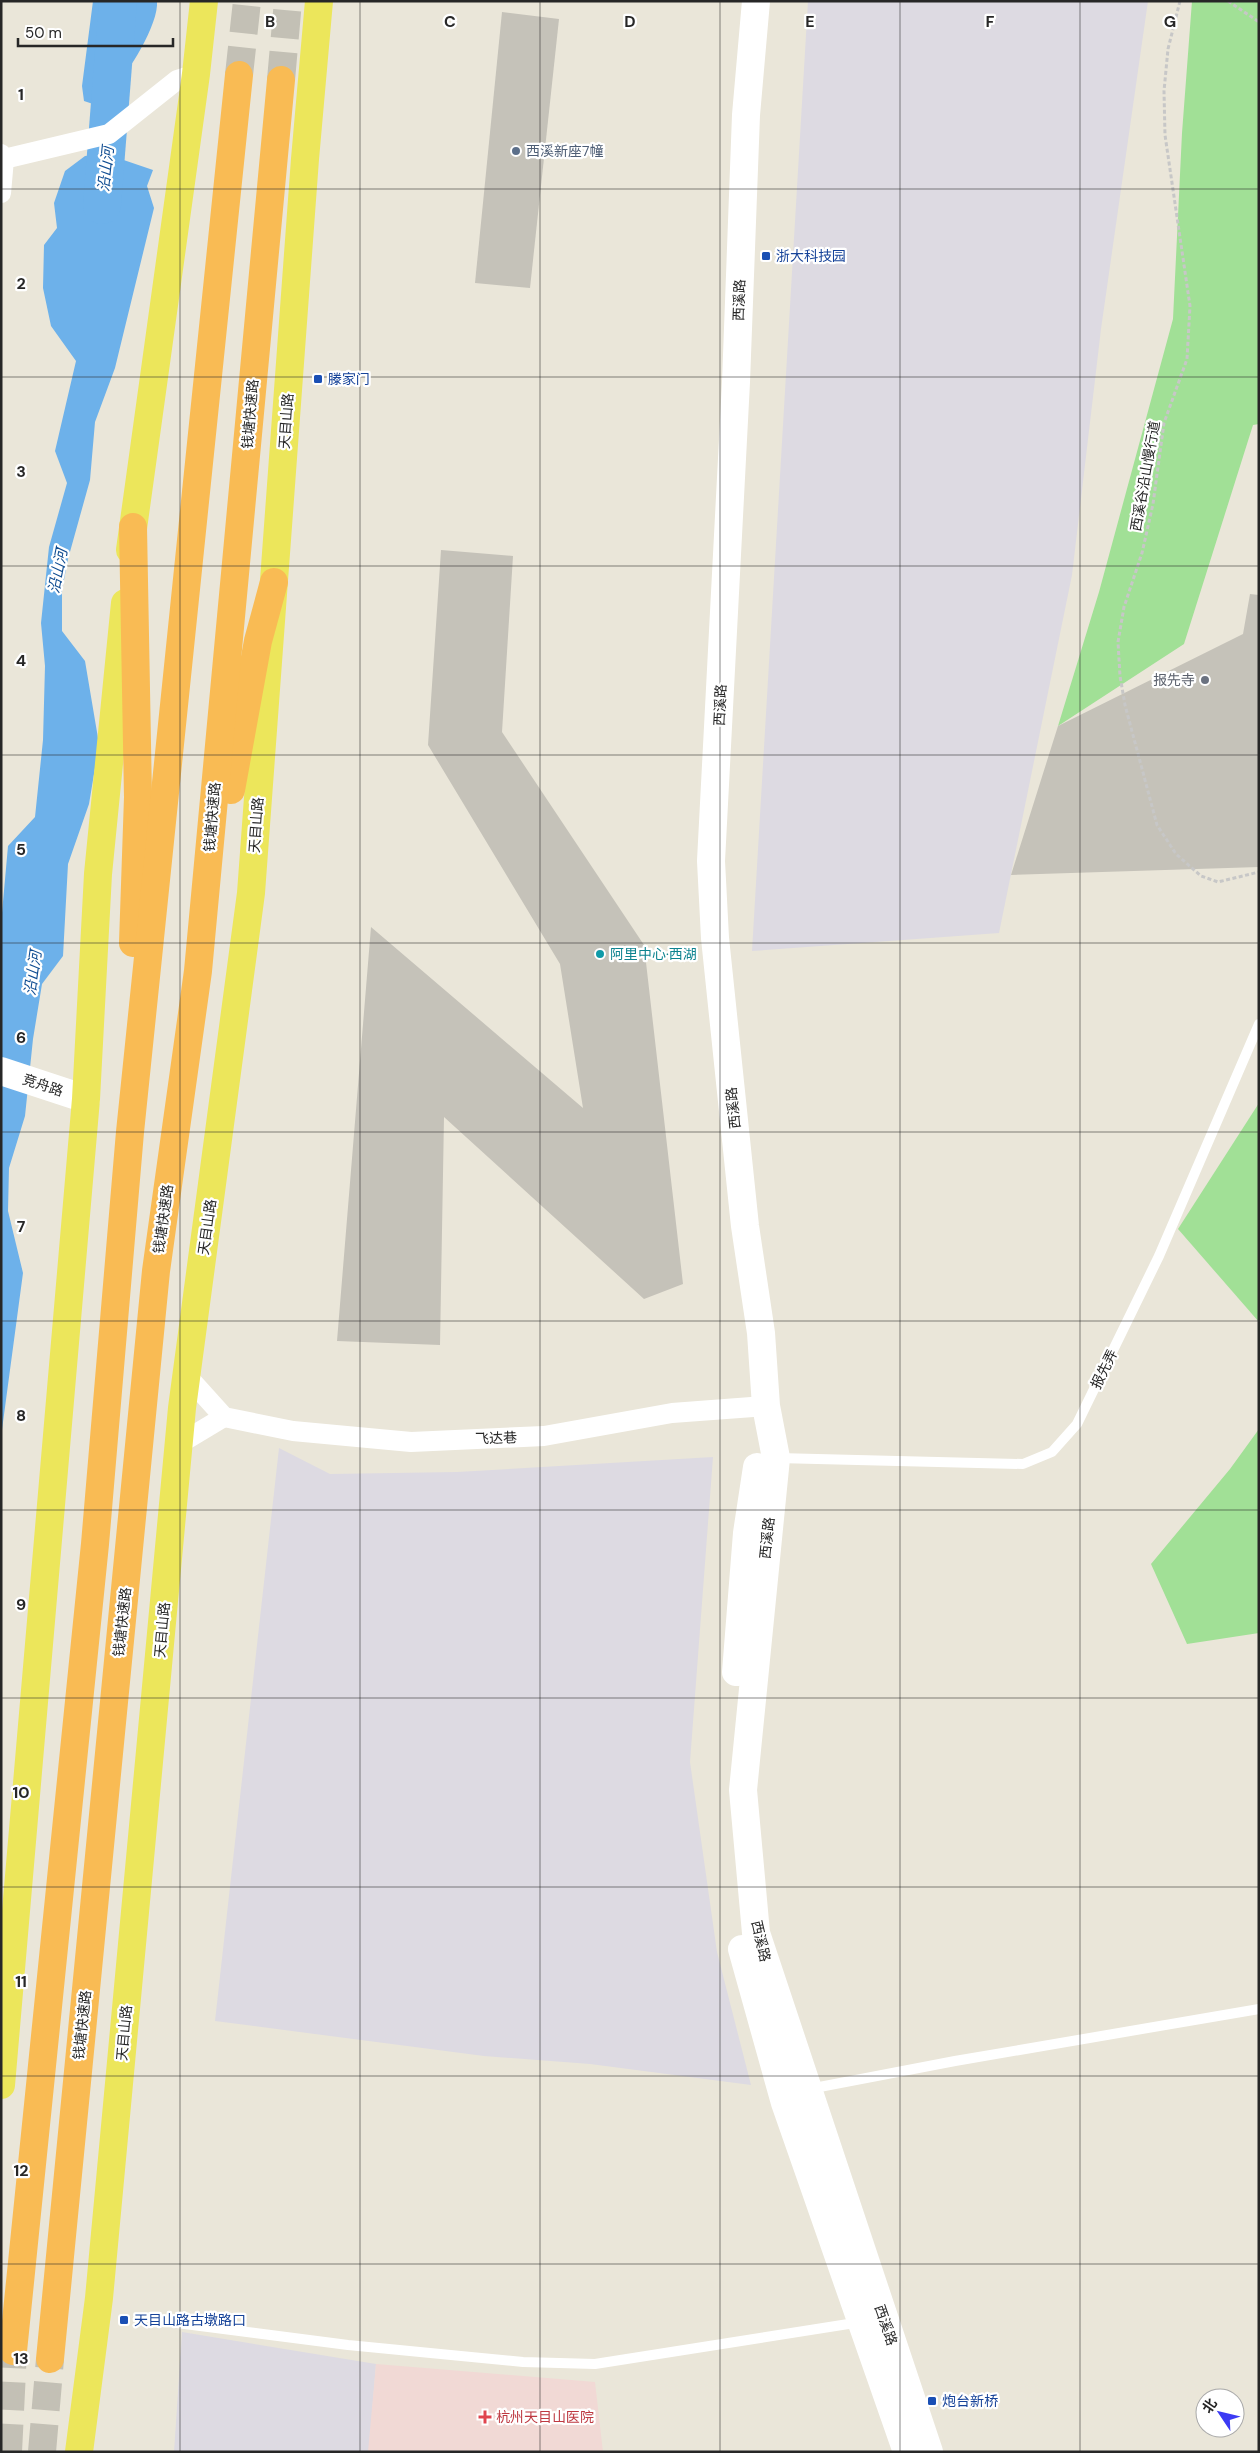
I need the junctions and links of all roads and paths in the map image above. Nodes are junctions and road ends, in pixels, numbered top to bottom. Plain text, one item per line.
1 (204, 1) edge
2 (320, 1) edge
3 (756, 1) edge
4 (1180, 1) edge
5 (1228, 1) edge
6 (1259, 22) edge
7 (196, 74) junction
8 (239, 75) tunnel mouth
9 (281, 80) tunnel mouth
10 (3, 156) edge
11 (1, 193) edge
12 (132, 528) junction
13 (274, 582) junction
14 (1259, 872) edge
15 (198, 971) junction
16 (1259, 1024) edge
17 (1, 1071) edge
18 (86, 1098) junction
19 (130, 1132) junction
20 (187, 1376) junction
21 (766, 1406) junction
22 (224, 1417) junction
23 (179, 1444) junction
24 (776, 1458) junction
25 (1259, 2009) edge
26 (1, 2085) edge
27 (806, 2089) junction
28 (862, 2322) junction
29 (177, 2323) dead end
30 (13, 2351) tunnel mouth
31 (50, 2359) tunnel mouth
32 (79, 2452) edge
33 (907, 2452) edge
34 (929, 2452) edge

1 - 7 main road
2 - 13 main road, 天目山路
3 - 21 main road, 西溪路
4 - 14 path, 西溪谷沿山慢行道
5 - 6 path
7 - 10 street
7 - 12 main road
8 - 19 highway
9 - 15 highway, 钱塘快速路
10 - 11 street
12 - 18 main road
12 - 19 highway
13 - 15 highway
13 - 20 main road, 天目山路
15 - 31 highway, 钱塘快速路
16 - 24 lane, 报先弄
17 - 18 main road, 竞舟路
18 - 26 main road
19 - 30 highway
20 - 22 street
20 - 23 main road, 天目山路
21 - 22 street, 飞达巷
21 - 24 main road, 西溪路
21 - 28 main road, 西溪路
22 - 23 street
23 - 32 main road, 天目山路
24 - 27 main road, 西溪路
25 - 27 lane
27 - 34 main road, 西溪路
28 - 29 lane
28 - 33 main road, 西溪路

